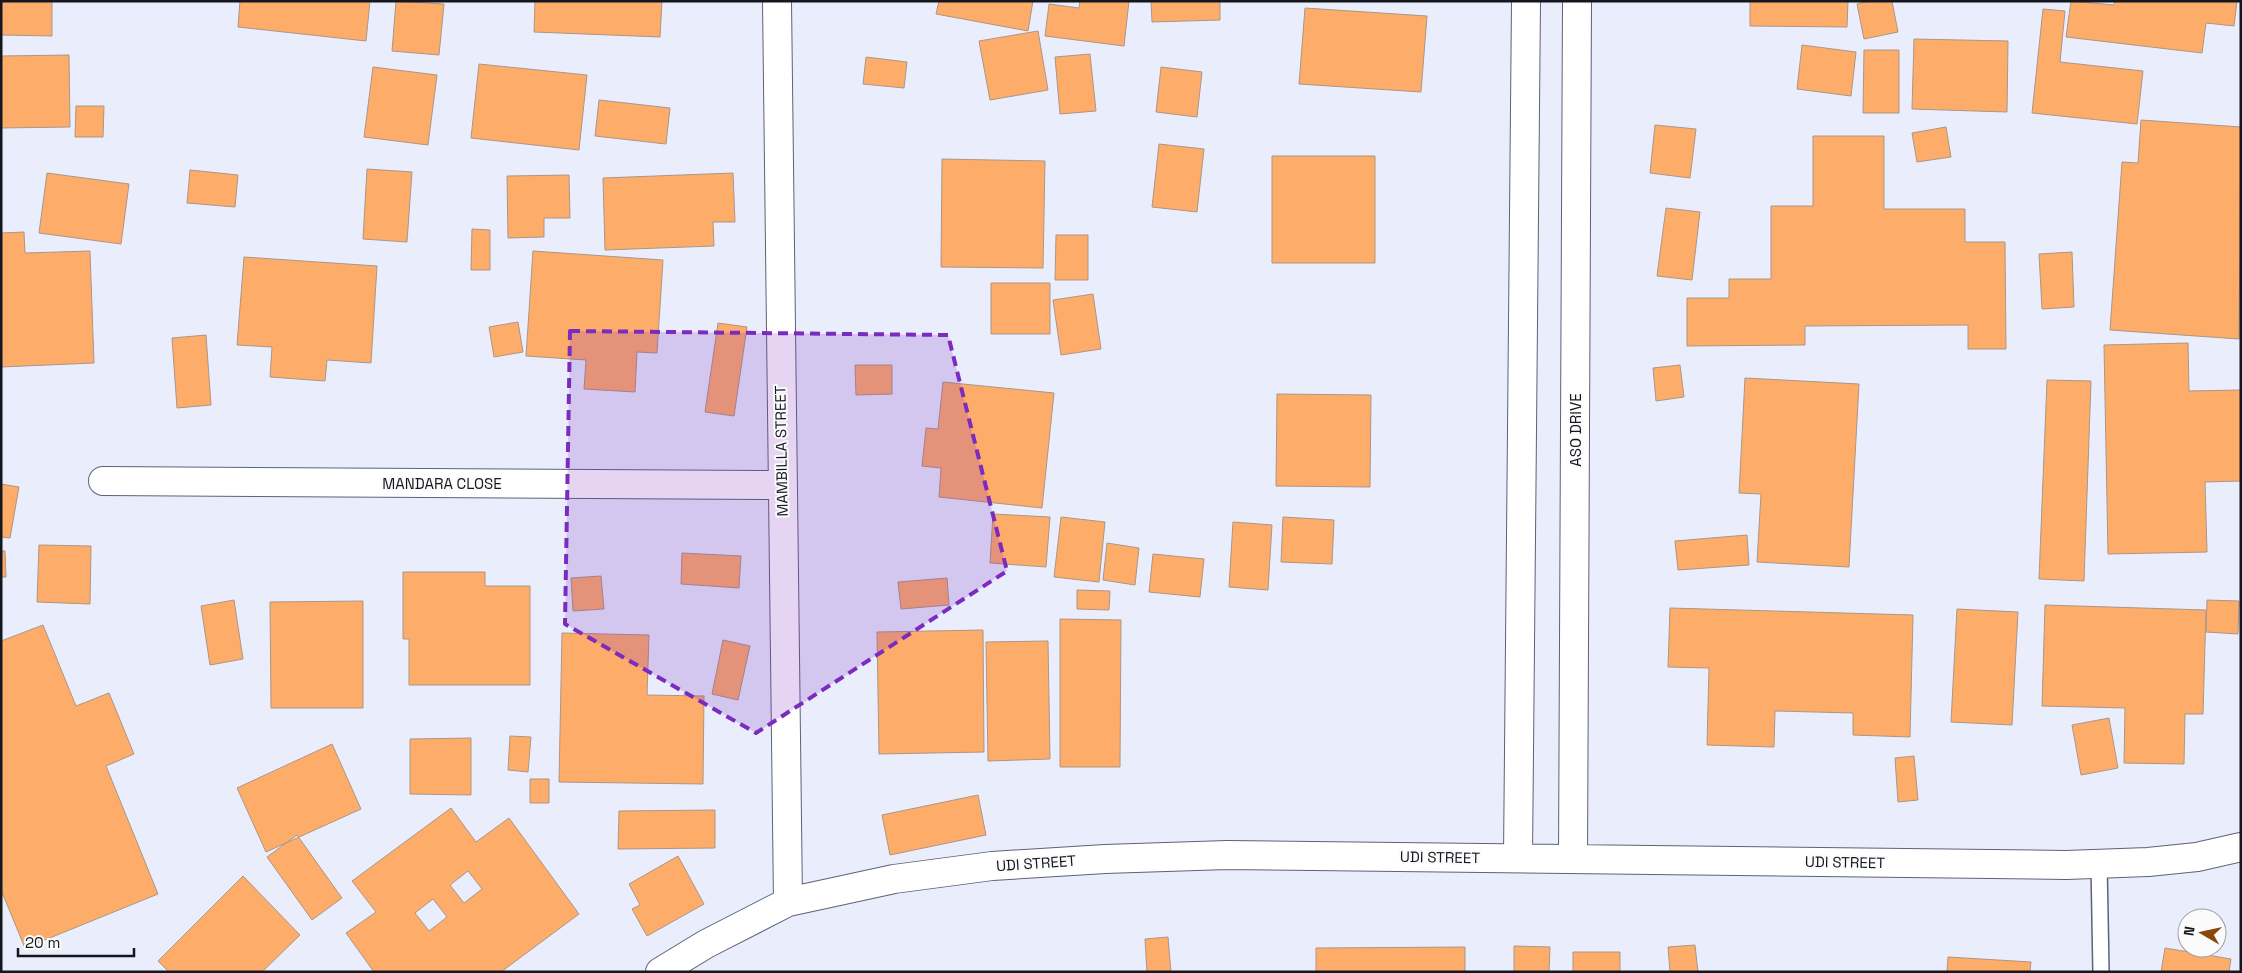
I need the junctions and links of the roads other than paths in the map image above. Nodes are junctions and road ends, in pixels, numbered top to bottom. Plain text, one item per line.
1 (777, 1) edge
2 (1526, 1) edge
3 (1577, 1) edge
4 (103, 481) dead end
5 (781, 485) junction
6 (2241, 847) edge
7 (1518, 858) junction
8 (1573, 859) junction
9 (2099, 863) junction
10 (788, 902) junction
11 (660, 972) edge
12 (2101, 972) edge

1 - 5 street, MAMBILLA STREET
2 - 7 street
3 - 8 street, ASO DRIVE
4 - 5 street, MANDARA CLOSE
5 - 10 street, MAMBILLA STREET
6 - 9 street, UDI STREET
7 - 8 street, UDI STREET
7 - 10 street, UDI STREET
8 - 9 street, UDI STREET
9 - 12 lane
10 - 11 street, UDI STREET

